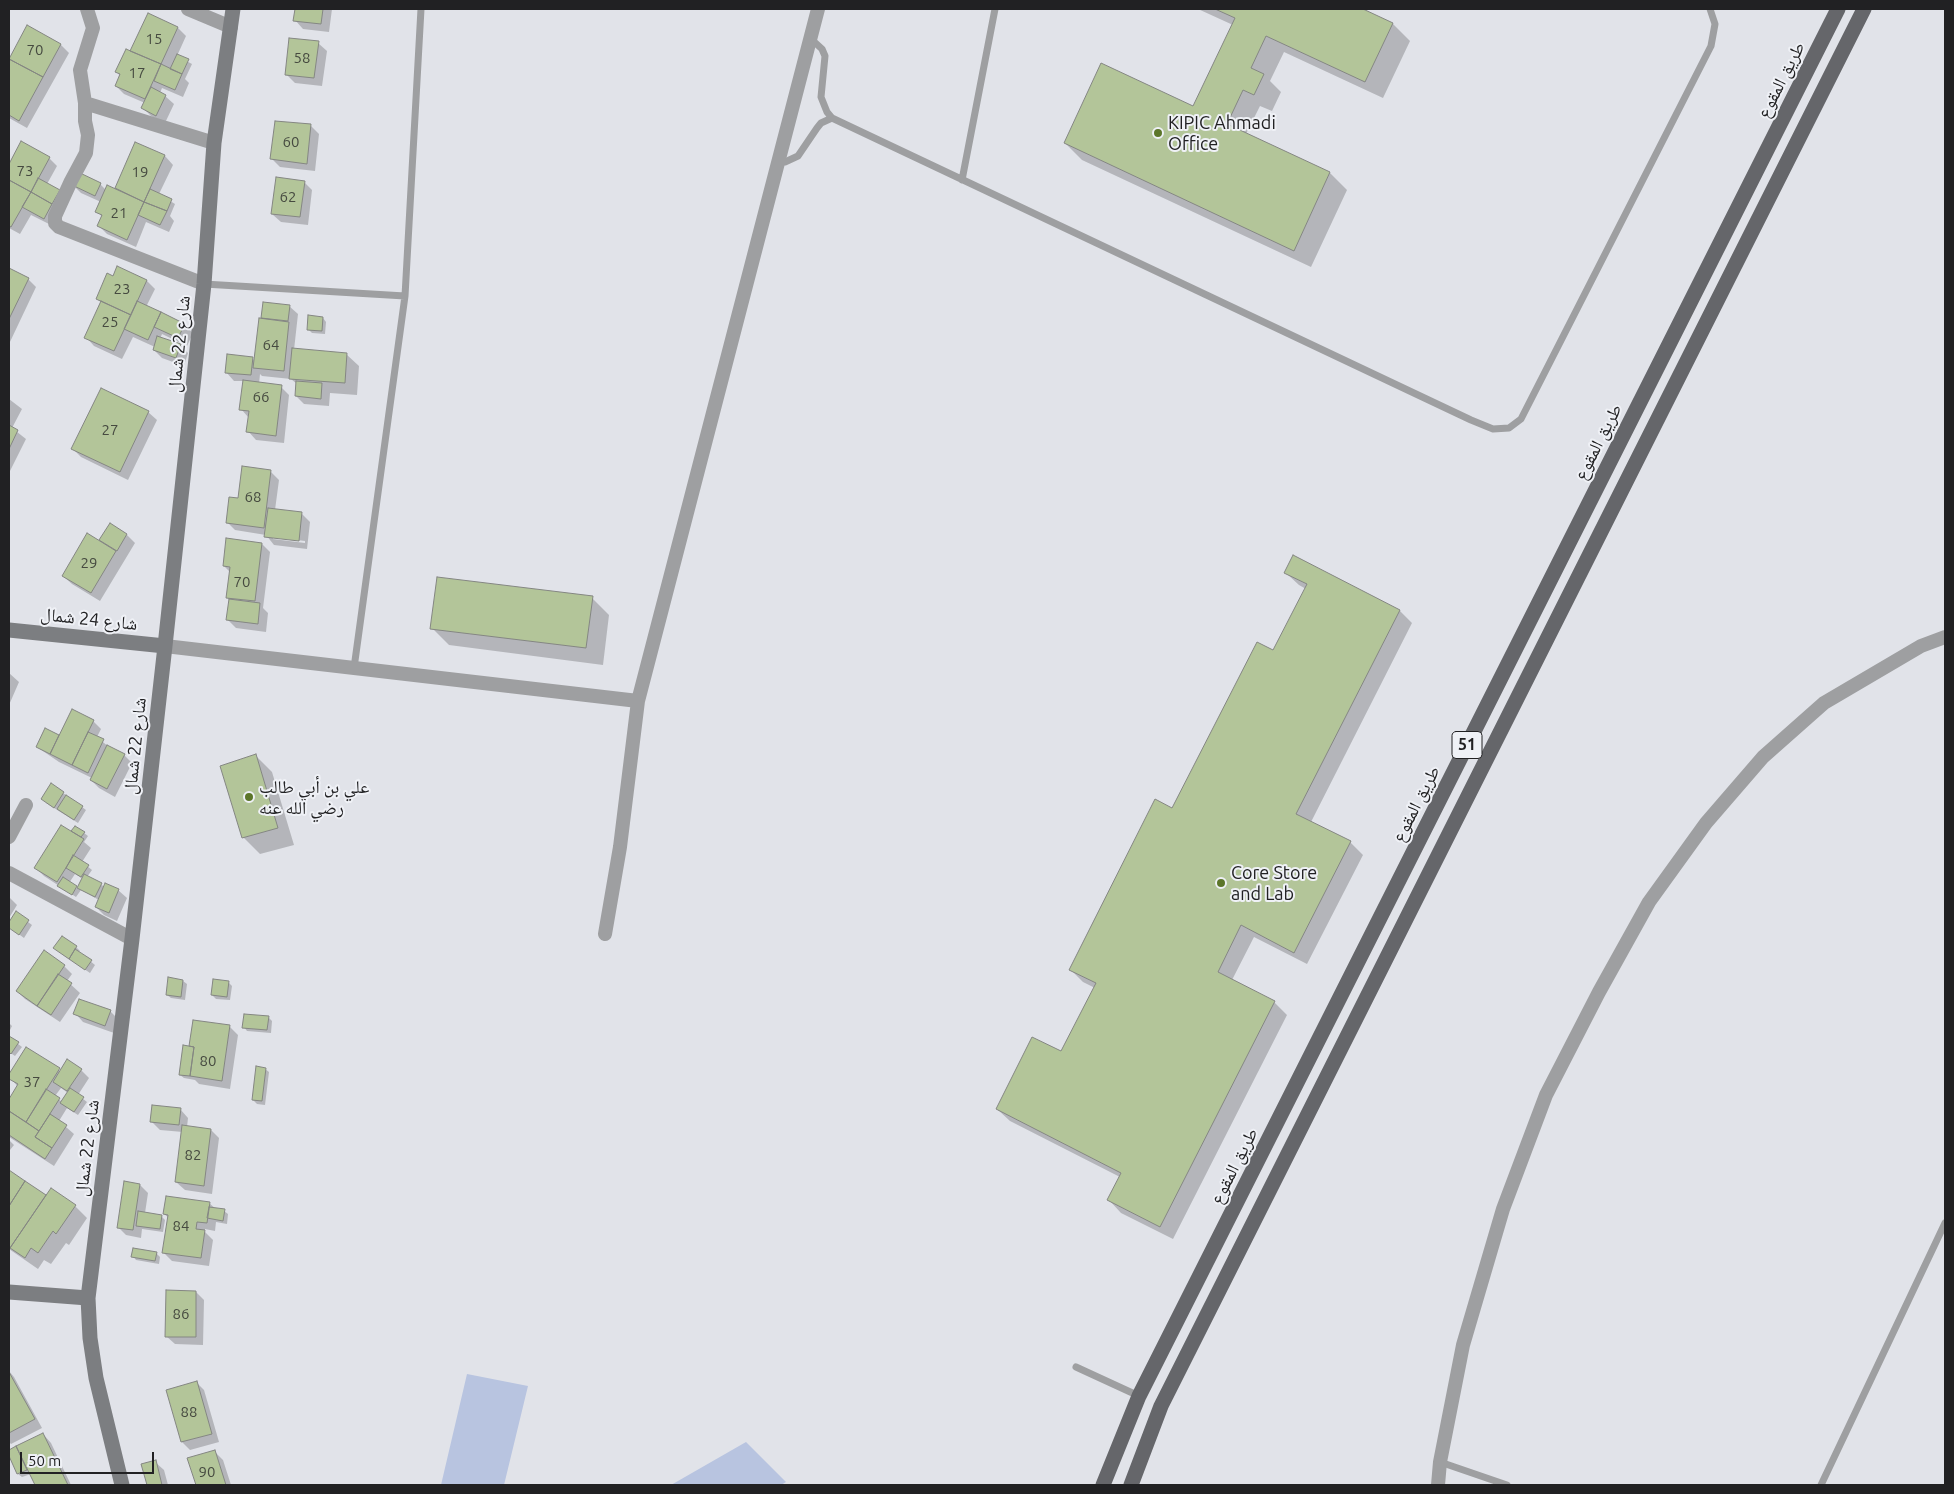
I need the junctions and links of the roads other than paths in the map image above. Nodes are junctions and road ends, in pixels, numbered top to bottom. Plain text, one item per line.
1 (87, 9) edge
2 (188, 9) edge
3 (234, 9) edge
4 (421, 9) edge
5 (818, 9) edge
6 (995, 9) edge
7 (1710, 9) edge
8 (1864, 9) edge
9 (1835, 12) edge
10 (231, 27) junction
11 (810, 38) junction
12 (85, 103) junction
13 (832, 118) junction
14 (214, 143) junction
15 (778, 162) junction
16 (962, 180) junction
17 (204, 284) junction
18 (405, 296) junction
19 (9, 630) edge
20 (1945, 637) edge
21 (165, 646) junction
22 (354, 668) junction
23 (638, 701) junction
24 (26, 805) dead end
25 (9, 838) edge
26 (9, 873) edge
27 (605, 934) dead end
28 (132, 940) junction
29 (1945, 1223) edge
30 (9, 1293) edge
31 (88, 1298) junction
32 (1076, 1367) dead end
33 (1139, 1396) junction
34 (1440, 1462) junction
35 (1101, 1482) edge
36 (122, 1485) edge
37 (1131, 1485) edge
38 (1438, 1485) edge
39 (1507, 1485) edge
40 (1821, 1485) edge

1 - 12 street
2 - 10 street
3 - 10 street, شارع 22 شمال
4 - 18 lane
5 - 11 street
6 - 16 lane
7 - 16 lane
8 - 37 main road, 51
9 - 33 main road, طريق المقوع / 51
10 - 14 street, شارع 22 شمال
11 - 13 lane
11 - 15 street
12 - 14 street
12 - 17 street
13 - 15 lane
13 - 16 lane
14 - 17 street, شارع 22 شمال
15 - 23 street
17 - 18 lane
17 - 21 street, شارع 22 شمال
18 - 22 lane
19 - 21 street, شارع 24 شمال
20 - 34 street
21 - 22 street
21 - 28 street, شارع 22 شمال
22 - 23 street
23 - 27 street
24 - 25 street
26 - 28 street
28 - 31 street, شارع 22 شمال
29 - 40 lane
30 - 31 street
31 - 36 street, شارع 22 شمال
32 - 33 lane
33 - 35 main road, طريق المقوع / 51
34 - 38 street
34 - 39 lane

